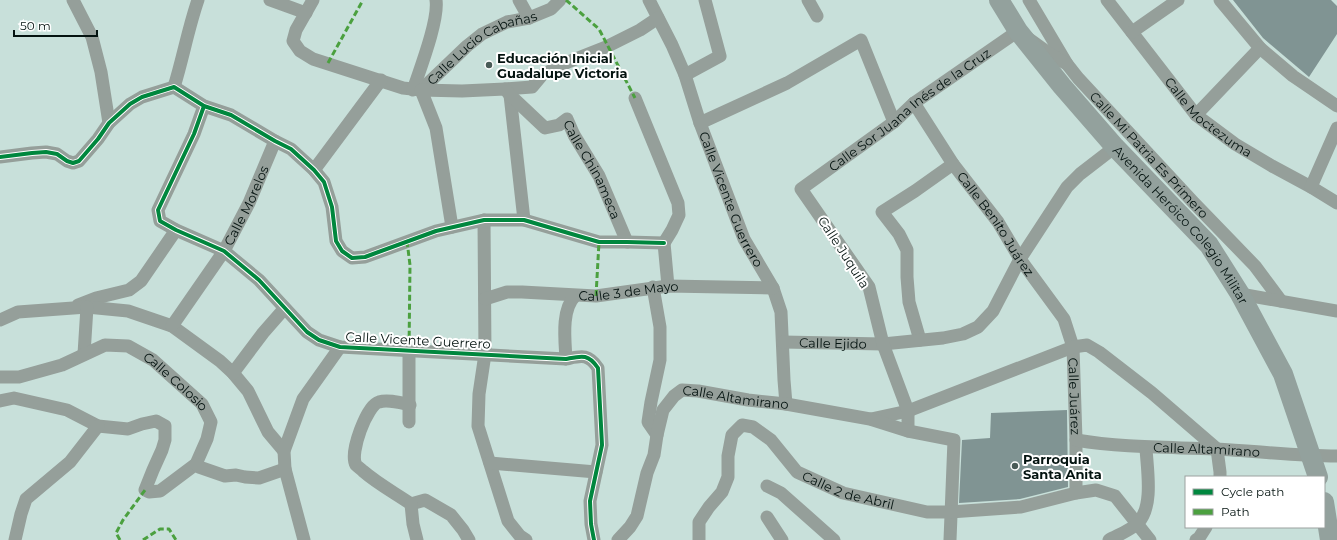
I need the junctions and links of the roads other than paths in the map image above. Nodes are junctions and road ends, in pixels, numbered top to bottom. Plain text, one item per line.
1 (73, 0) edge
2 (198, 0) edge
3 (270, 0) edge
4 (313, 0) edge
5 (436, 0) edge
6 (519, 0) edge
7 (560, 0) edge
8 (649, 0) edge
9 (705, 0) edge
10 (808, 0) edge
11 (999, 0) edge
12 (1029, 0) edge
13 (1107, 0) edge
14 (1178, 0) edge
15 (1220, 0) edge
16 (306, 13) junction
17 (817, 16) dead end
18 (529, 18) junction
19 (658, 18) junction
20 (1018, 31) junction
21 (1132, 32) junction
22 (1260, 48) junction
23 (1067, 64) junction
24 (685, 75) junction
25 (381, 80) junction
26 (174, 87) junction
27 (417, 90) junction
28 (508, 92) junction
29 (635, 98) dead end
30 (914, 103) junction
31 (204, 106) junction
32 (1337, 106) edge
33 (1196, 116) junction
34 (109, 122) junction
35 (894, 122) junction
36 (700, 123) junction
37 (1337, 128) edge
38 (275, 141) junction
39 (1115, 147) junction
40 (0, 157) edge
41 (953, 164) junction
42 (314, 170) junction
43 (1311, 187) junction
44 (801, 189) joint
45 (1337, 204) edge
46 (484, 220) junction
47 (524, 220) junction
48 (452, 227) junction
49 (176, 230) junction
50 (627, 242) junction
51 (664, 243) junction
52 (224, 251) junction
53 (1020, 259) junction
54 (668, 286) junction
55 (653, 287) junction
56 (773, 288) junction
57 (1240, 294) junction
58 (575, 296) junction
59 (485, 299) junction
60 (1281, 301) junction
61 (71, 308) junction
62 (87, 308) junction
63 (284, 309) junction
64 (1337, 311) edge
65 (0, 320) edge
66 (172, 326) junction
67 (920, 340) junction
68 (783, 342) junction
69 (883, 344) junction
70 (340, 347) junction
71 (1073, 347) junction
72 (409, 351) junction
73 (84, 354) junction
74 (485, 354) junction
75 (566, 359) junction
76 (233, 373) junction
77 (0, 376) edge
78 (0, 400) edge
79 (786, 404) junction
80 (410, 405) junction
81 (908, 411) junction
82 (870, 419) junction
83 (409, 422) dead end
84 (98, 426) junction
85 (908, 431) junction
86 (657, 435) junction
87 (1076, 440) junction
88 (1146, 448) junction
89 (1216, 449) junction
90 (284, 451) junction
91 (1311, 456) junction
92 (1337, 456) edge
93 (490, 463) junction
94 (196, 464) junction
95 (285, 469) junction
96 (596, 472) junction
97 (1220, 476) edge
98 (1318, 476) edge
99 (767, 486) dead end
100 (1076, 493) junction
101 (411, 504) junction
102 (1325, 508) edge
103 (950, 512) junction
104 (766, 517) dead end
105 (1137, 524) junction
106 (1205, 528) edge
107 (15, 540) edge
108 (304, 540) edge
109 (417, 540) edge
110 (469, 540) edge
111 (526, 540) edge
112 (594, 540) edge
113 (618, 540) edge
114 (699, 540) edge
115 (782, 540) edge
116 (834, 540) edge
117 (950, 540) edge
118 (1109, 540) edge
119 (1150, 540) edge
120 (1196, 540) edge
121 (1330, 540) edge

1 - 34 street
2 - 26 street
3 - 16 street
4 - 16 street, Calle Lucio Cabañas
5 - 27 street
6 - 18 street
7 - 18 street, Calle Lucio Cabañas
8 - 19 street, Calle Vicente Guerrero
9 - 24 street
10 - 17 street
11 - 20 main road, Avenida Heróico Colegio Militar
12 - 23 street, Calle Mi Patria Es Primero
13 - 21 street, Calle Moctezuma
14 - 21 street
15 - 22 street
16 - 25 street, Calle Lucio Cabañas
18 - 27 street, Calle Lucio Cabañas
19 - 24 street, Calle Vicente Guerrero
19 - 28 street
20 - 23 street
20 - 30 street, Calle Sor Juana Inés de la Cruz
20 - 39 main road, Avenida Heróico Colegio Militar
21 - 33 street, Calle Moctezuma
22 - 32 street
22 - 33 street
23 - 60 street, Calle Mi Patria Es Primero
24 - 36 street, Calle Vicente Guerrero
25 - 27 street, Calle Lucio Cabañas
25 - 42 street
26 - 31 street
26 - 34 street
27 - 28 street
27 - 48 street
28 - 47 street
28 - 50 street, Calle Chinameca
29 - 51 street
30 - 35 street, Calle Sor Juana Inés de la Cruz
30 - 41 street, Calle Benito Juárez
31 - 38 street
31 - 49 street, Calle Vicente Guerrero
33 - 43 street, Calle Moctezuma
34 - 40 street
35 - 36 street
35 - 44 street, Calle Sor Juana Inés de la Cruz
36 - 56 street, Calle Vicente Guerrero
37 - 43 street
38 - 42 street
38 - 52 street, Calle Morelos
39 - 53 street, Calle Ejido
39 - 57 main road, Avenida Heróico Colegio Militar
41 - 53 street, Calle Benito Juárez
41 - 67 street
42 - 48 street
43 - 45 street, Calle Moctezuma
44 - 69 street, Calle Juquila
46 - 47 street
46 - 48 street
46 - 59 street
47 - 50 street
49 - 52 street, Calle Vicente Guerrero
49 - 61 street
50 - 51 street
51 - 54 street
52 - 63 street, Calle Vicente Guerrero
52 - 66 street, Calle Morelos
53 - 67 street, Calle Ejido
53 - 71 street, Calle Benito Juárez
54 - 55 street, Calle 3 de Mayo
54 - 56 street, Calle 3 de Mayo
55 - 58 street, Calle 3 de Mayo
55 - 86 street
56 - 68 street, Calle Vicente Guerrero
57 - 60 street
57 - 91 main road, Avenida Heróico Colegio Militar
58 - 59 street, Calle 3 de Mayo
58 - 75 street
59 - 74 street
60 - 64 street
61 - 62 street
61 - 65 street
62 - 66 street
62 - 73 street
63 - 70 street, Calle Vicente Guerrero
63 - 76 street
66 - 76 street
67 - 69 street, Calle Ejido
68 - 69 street, Calle Ejido
68 - 79 street, Calle Vicente Guerrero
69 - 81 street, Calle Juquila
70 - 72 street, Calle Vicente Guerrero
70 - 90 street
71 - 81 street
71 - 87 street, Calle Juárez
71 - 89 street
72 - 74 street, Calle Vicente Guerrero
72 - 80 street
73 - 77 street, Calle Colosio
73 - 94 street, Calle Colosio
74 - 75 street, Calle Vicente Guerrero
74 - 93 street
75 - 96 street, Calle Vicente Guerrero
76 - 90 street
78 - 84 street
79 - 82 street, Calle Altamirano
79 - 86 street, Calle Altamirano
80 - 83 street
80 - 101 street
81 - 82 street
81 - 85 street
82 - 85 street, Calle Altamirano
84 - 94 street
84 - 107 street
85 - 103 street, Calle Altamirano
86 - 113 street, Calle Altamirano
87 - 88 street, Calle Altamirano
87 - 100 street, Calle Juárez
88 - 89 street, Calle Altamirano
88 - 105 street
89 - 91 street, Calle Altamirano
89 - 97 street
90 - 95 street
91 - 92 street, Calle Altamirano
91 - 98 main road, Avenida Heróico Colegio Militar
93 - 96 street
93 - 111 street
94 - 95 street
95 - 108 street
96 - 112 street
99 - 116 street
100 - 103 street, Calle 2 de Abril
100 - 105 street, Calle 2 de Abril
101 - 109 street
101 - 110 street
102 - 121 main road
103 - 114 street, Calle 2 de Abril
103 - 117 street
104 - 115 street
105 - 118 street
105 - 119 street, Calle 2 de Abril
106 - 120 street

